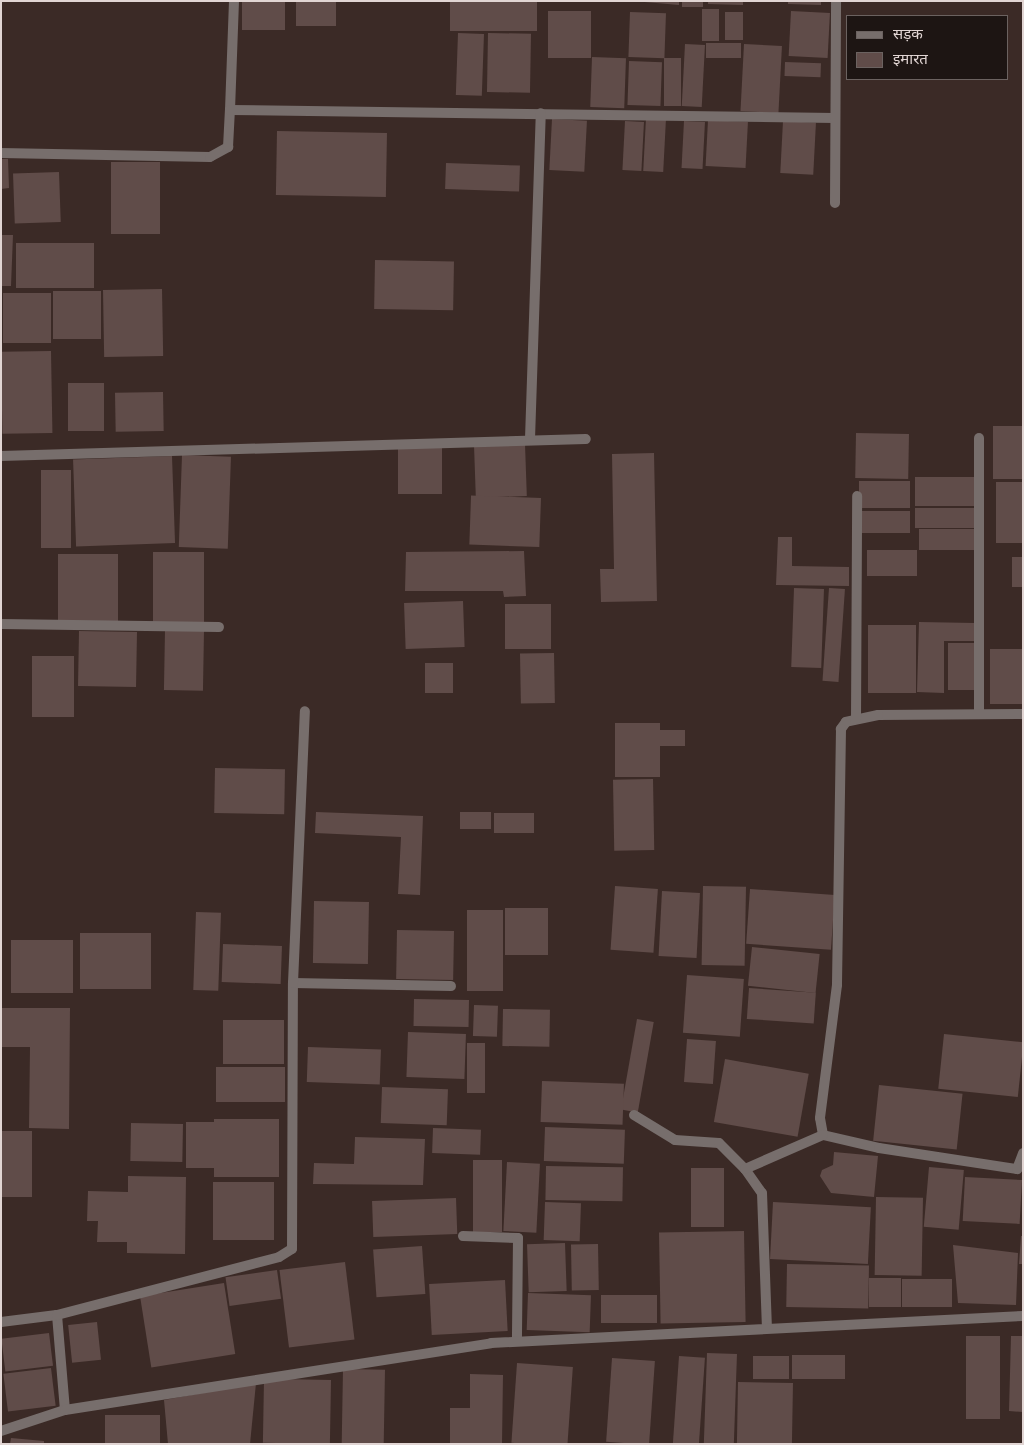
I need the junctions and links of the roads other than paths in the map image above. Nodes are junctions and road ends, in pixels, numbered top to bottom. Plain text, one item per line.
1 (234, 1) edge
2 (836, 1) edge
3 (230, 110) junction
4 (541, 113) junction
5 (835, 118) junction
6 (1, 153) edge
7 (835, 203) dead end
8 (979, 438) dead end
9 (530, 439) junction
10 (586, 439) dead end
11 (1, 456) edge
12 (858, 496) dead end
13 (1, 624) edge
14 (219, 627) dead end
15 (305, 711) dead end
16 (979, 714) junction
17 (1023, 714) edge
18 (856, 719) junction
19 (293, 984) junction
20 (450, 986) dead end
21 (634, 1115) dead end
22 (823, 1135) junction
23 (1023, 1153) edge
24 (746, 1169) junction
25 (463, 1236) dead end
26 (56, 1315) junction
27 (1023, 1316) edge
28 (1, 1322) edge
29 (767, 1327) junction
30 (518, 1341) junction
31 (66, 1410) junction
32 (1, 1431) edge

1 - 3 street
2 - 5 street
3 - 4 street
3 - 6 street
4 - 5 street
4 - 9 street
5 - 7 street
8 - 16 street
9 - 10 street
9 - 11 street
12 - 18 street
13 - 14 street
15 - 19 street
16 - 17 street
16 - 18 street
18 - 22 street
19 - 20 street
19 - 26 street
21 - 24 street
22 - 23 street
22 - 24 street
24 - 29 street
25 - 30 street
26 - 28 street
26 - 31 street
27 - 29 street
29 - 30 street
30 - 31 street
31 - 32 street

